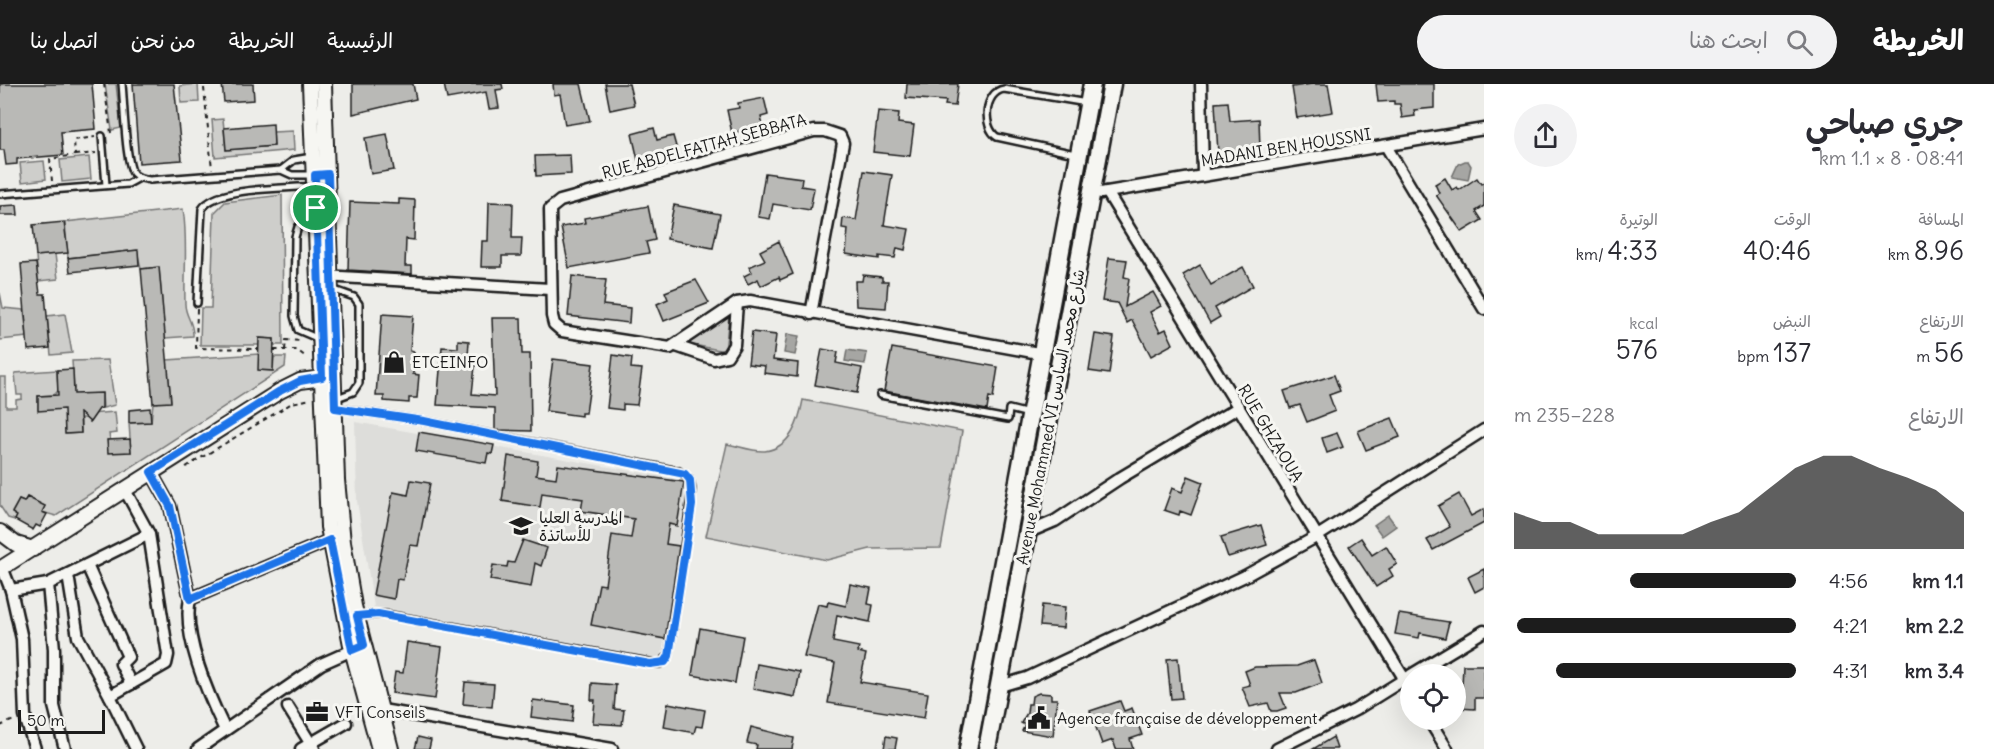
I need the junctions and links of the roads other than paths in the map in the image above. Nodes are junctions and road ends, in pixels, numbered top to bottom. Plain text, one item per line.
1 (122, 84) edge
2 (310, 84) edge
3 (324, 84) edge
4 (1092, 84) edge
5 (1112, 84) edge
6 (1201, 84) edge
7 (1089, 103) junction
8 (1484, 129) edge
9 (102, 136) road end
10 (1386, 146) junction
11 (1079, 155) junction
12 (320, 157) junction
13 (281, 170) junction
14 (1203, 175) junction
15 (139, 178) junction
16 (319, 178) junction
17 (106, 185) junction
18 (1100, 193) junction
19 (0, 194) edge
20 (316, 208) junction
21 (327, 280) junction
22 (550, 289) junction
23 (197, 303) road end
24 (737, 303) junction
25 (1484, 309) edge
26 (811, 314) junction
27 (314, 341) junction
28 (676, 346) junction
29 (1044, 354) junction
30 (328, 377) junction
31 (880, 396) dead end
32 (335, 403) junction
33 (1239, 407) junction
34 (1033, 414) junction
35 (1484, 430) edge
36 (151, 472) junction
37 (125, 490) junction
38 (0, 532) edge
39 (1029, 532) junction
40 (149, 534) junction
41 (1316, 537) junction
42 (330, 540) junction
43 (33, 549) junction
44 (1, 565) edge
45 (87, 565) junction
46 (68, 575) junction
47 (48, 584) junction
48 (11, 590) junction
49 (190, 599) junction
50 (357, 616) junction
51 (1484, 631) edge
52 (358, 647) junction
53 (1433, 664) edge
54 (1400, 666) edge
55 (131, 684) junction
56 (1400, 685) edge
57 (1000, 686) junction
58 (110, 696) junction
59 (288, 707) dead end
60 (375, 709) junction
61 (346, 723) dead end
62 (225, 730) junction
63 (1436, 730) edge
64 (309, 747) edge
65 (35, 749) edge
66 (65, 749) edge
67 (136, 749) edge
68 (198, 749) edge
69 (379, 749) edge
70 (391, 749) edge
71 (612, 749) edge
72 (968, 749) edge
73 (987, 749) edge
74 (1277, 749) edge
75 (1447, 749) edge

1 - 15 lane
2 - 12 main road
3 - 12 main road
4 - 7 main road
5 - 18 main road, Avenue Mohammed VI شارع محمد السادس
6 - 14 street
7 - 11 main road
7 - 11 lane
8 - 10 street, MADANI BEN HOUSSNI
9 - 17 lane
10 - 14 street, MADANI BEN HOUSSNI
10 - 25 street
11 - 29 main road
12 - 13 lane
12 - 16 main road
13 - 15 lane
13 - 16 lane
14 - 18 street, MADANI BEN HOUSSNI
15 - 17 lane
16 - 20 main road
16 - 21 main road
16 - 23 lane
17 - 19 lane
18 - 33 street, RUE GHZAOUA
18 - 39 main road, Avenue Mohammed VI شارع محمد السادس
20 - 21 main road
20 - 27 lane
21 - 22 street
21 - 27 main road
21 - 30 main road
21 - 32 lane
22 - 26 street, RUE ABDELFATTAH SEBBATA
22 - 28 street, RUE ABDELFATTAH SEBBATA
24 - 26 street
24 - 28 street
24 - 28 street, RUE ABDELFATTAH SEBBATA
26 - 29 street
27 - 30 main road
29 - 34 main road
30 - 32 main road
30 - 36 main road
30 - 42 main road
31 - 34 lane
32 - 50 main road
32 - 50 lane
33 - 39 street
33 - 41 street, RUE GHZAOUA
34 - 72 main road
35 - 41 street
36 - 37 main road
36 - 49 street
37 - 40 street
37 - 43 main road
38 - 43 main road
39 - 57 main road, Avenue Mohammed VI شارع محمد السادس
40 - 45 street
40 - 55 street
41 - 54 street, RUE GHZAOUA
41 - 57 street
42 - 49 street
42 - 52 main road
43 - 44 main road
44 - 48 street
45 - 46 street
45 - 55 street
46 - 47 street
46 - 58 street
47 - 48 street
47 - 66 street
48 - 65 street
49 - 62 street
50 - 52 main road
51 - 53 street
52 - 60 main road
52 - 62 street
55 - 58 street
56 - 74 street
57 - 73 main road, Avenue Mohammed VI شارع محمد السادس
58 - 67 street
59 - 64 street
60 - 69 main road
60 - 70 main road
60 - 71 street
61 - 64 street
62 - 68 street
63 - 75 street

